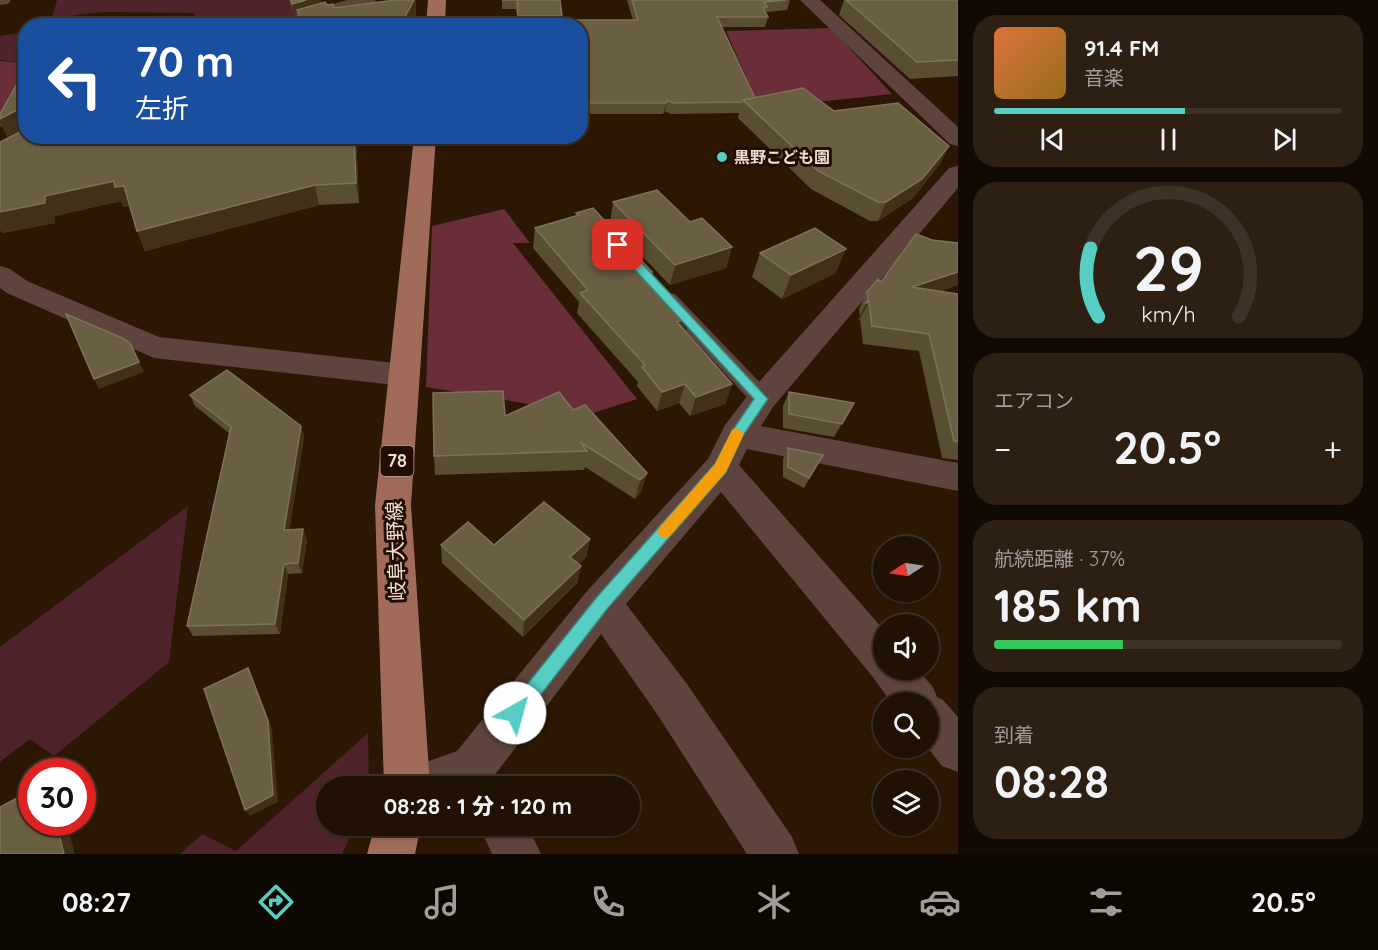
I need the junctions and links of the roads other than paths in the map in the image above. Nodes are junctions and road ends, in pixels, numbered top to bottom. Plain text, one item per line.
1 (367, 0) edge
2 (437, 0) edge
3 (809, 0) edge
4 (306, 18) edge
5 (436, 18) edge
6 (958, 139) edge
7 (424, 144) edge
8 (956, 179) edge
9 (0, 274) edge
10 (658, 288) edge
11 (404, 375) junction
12 (762, 399) junction
13 (737, 434) junction
14 (721, 468) junction
15 (955, 480) edge
16 (602, 603) junction
17 (873, 648) edge
18 (899, 680) edge
19 (910, 692) edge
20 (939, 728) edge
21 (958, 750) edge
22 (407, 776) edge
23 (478, 776) edge
24 (395, 836) edge
25 (508, 836) edge
26 (391, 854) edge
27 (518, 854) edge
28 (775, 854) edge

1 - 4 street
2 - 5 main road
3 - 6 street
7 - 11 main road, 岐阜大野線 / 78
8 - 12 street
9 - 11 street
10 - 12 lane
11 - 22 main road, 岐阜大野線 / 78
12 - 13 street
13 - 14 street
13 - 15 street
14 - 16 street
14 - 17 street
16 - 23 street
16 - 28 street
18 - 19 street
20 - 21 street
24 - 26 main road
25 - 27 street

